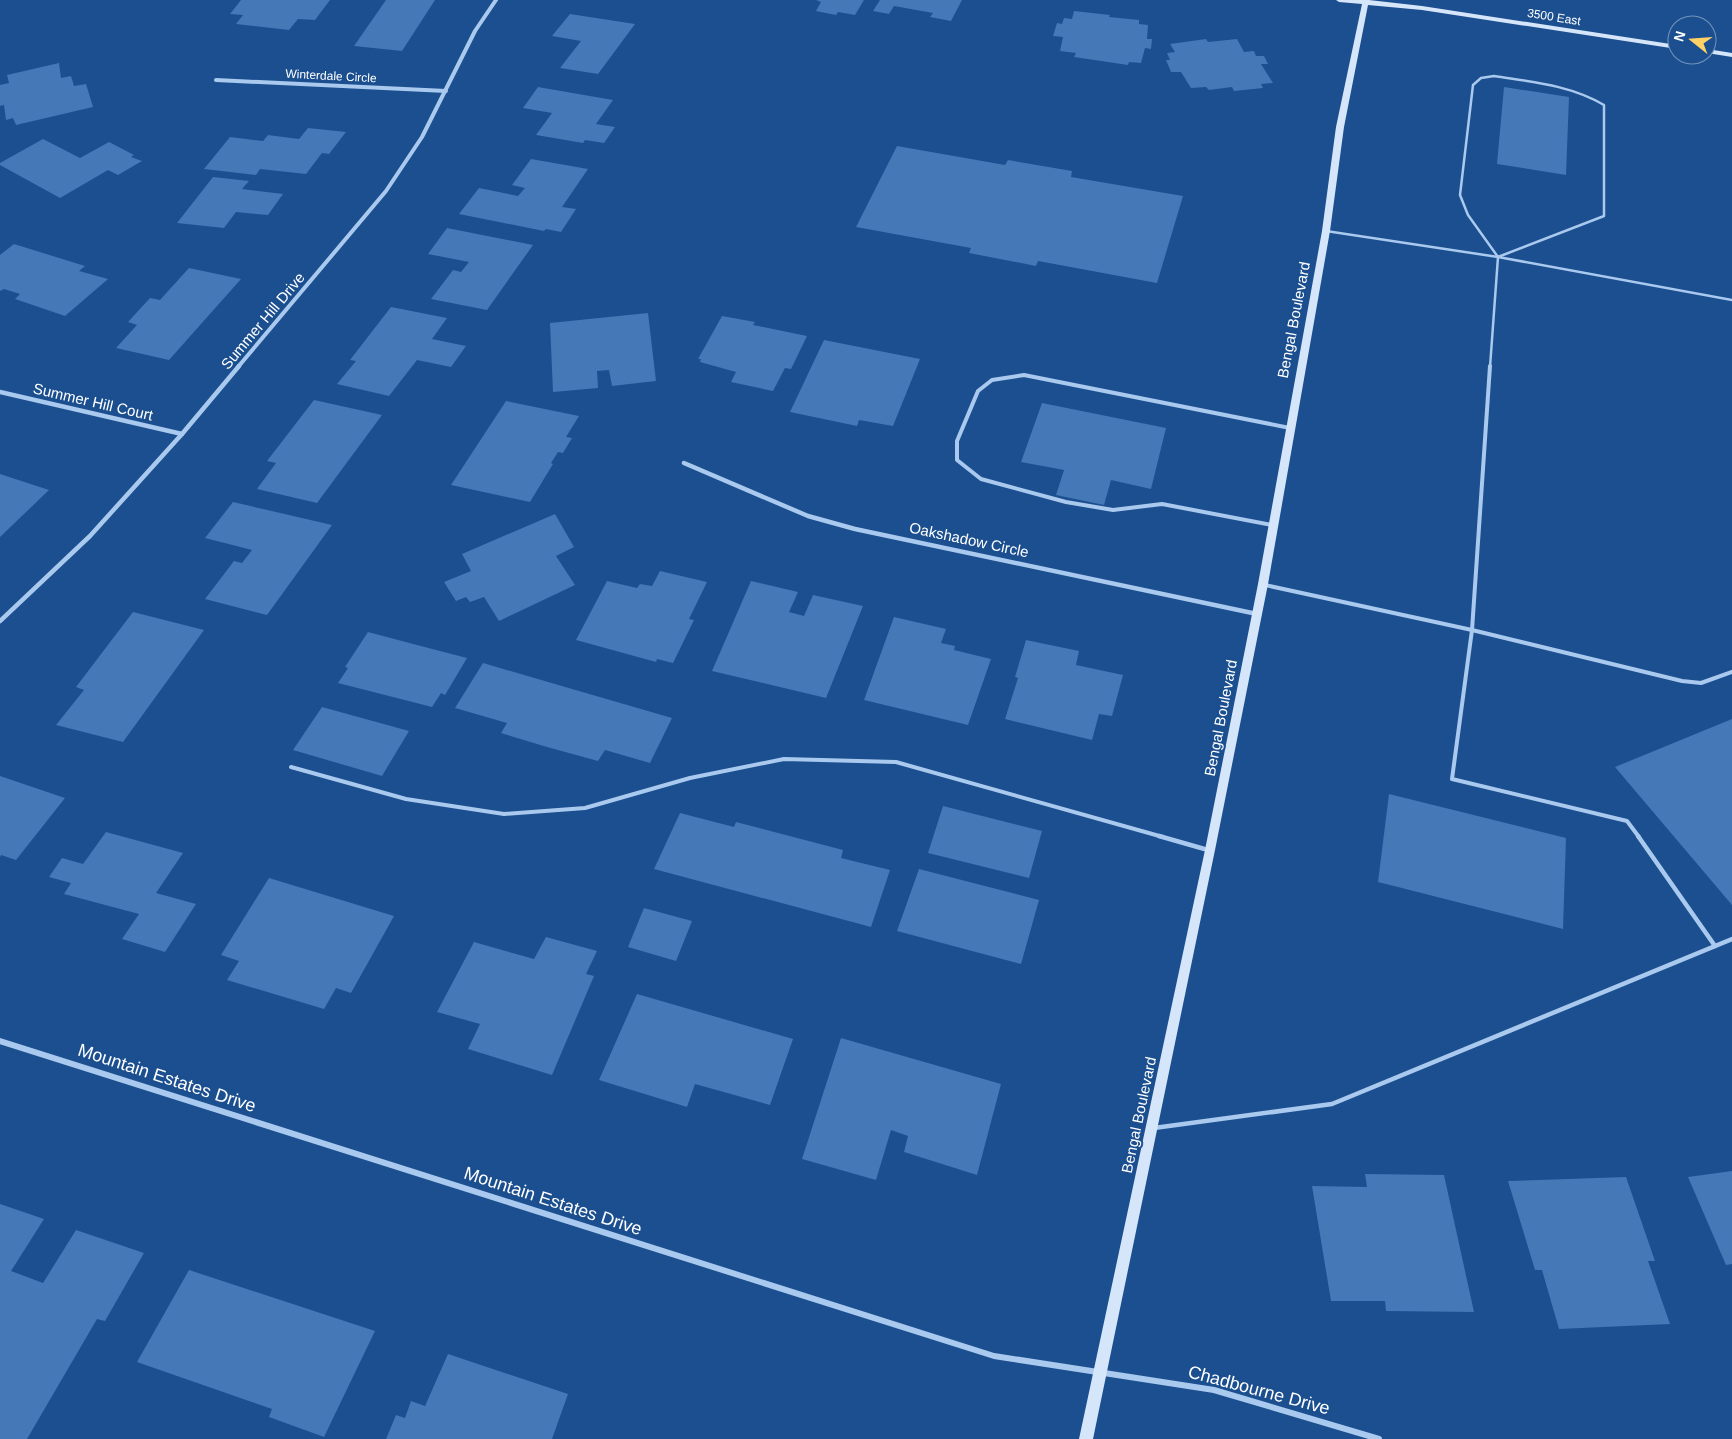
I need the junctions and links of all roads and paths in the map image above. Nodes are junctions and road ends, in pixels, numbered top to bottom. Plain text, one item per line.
1 (496, 0) edge
2 (1339, 0) edge
3 (1366, 1) edge
4 (1667, 45) edge
5 (1717, 53) edge
6 (1732, 55) edge
7 (216, 80) dead end
8 (446, 91) junction
9 (1326, 231) junction
10 (1498, 257) junction
11 (1732, 300) edge
12 (0, 392) edge
13 (1290, 428) junction
14 (182, 434) junction
15 (684, 463) dead end
16 (1273, 525) junction
17 (1263, 584) junction
18 (1257, 614) junction
19 (0, 621) edge
20 (1472, 630) junction
21 (1732, 672) edge
22 (291, 767) dead end
23 (1210, 850) junction
24 (1732, 939) edge
25 (1715, 946) junction
26 (0, 1041) edge
27 (1152, 1128) junction
28 (1101, 1372) junction
29 (1086, 1439) edge
30 (1378, 1439) edge

1 - 8 street, Summer Hill Drive
2 - 3 main road, 3500 East
3 - 4 main road, 3500 East
3 - 9 main road, Bengal Boulevard
5 - 6 main road
7 - 8 street, Winterdale Circle
8 - 14 street, Summer Hill Drive
9 - 10 lane
9 - 13 main road, Bengal Boulevard
10 - 10 lane
10 - 11 lane
10 - 20 lane
12 - 14 street, Summer Hill Court
13 - 16 main road, Bengal Boulevard
13 - 16 lane
14 - 19 street, Summer Hill Drive
15 - 18 street, Oakshadow Circle
16 - 17 main road, Bengal Boulevard
17 - 18 main road, Bengal Boulevard
17 - 20 lane
18 - 23 main road, Bengal Boulevard
20 - 21 lane
20 - 25 lane
22 - 23 lane
23 - 27 main road, Bengal Boulevard
24 - 25 lane
25 - 27 lane
26 - 28 street, Mountain Estates Drive
27 - 28 main road, Bengal Boulevard
28 - 29 main road, Bengal Boulevard
28 - 30 street, Chadbourne Drive

